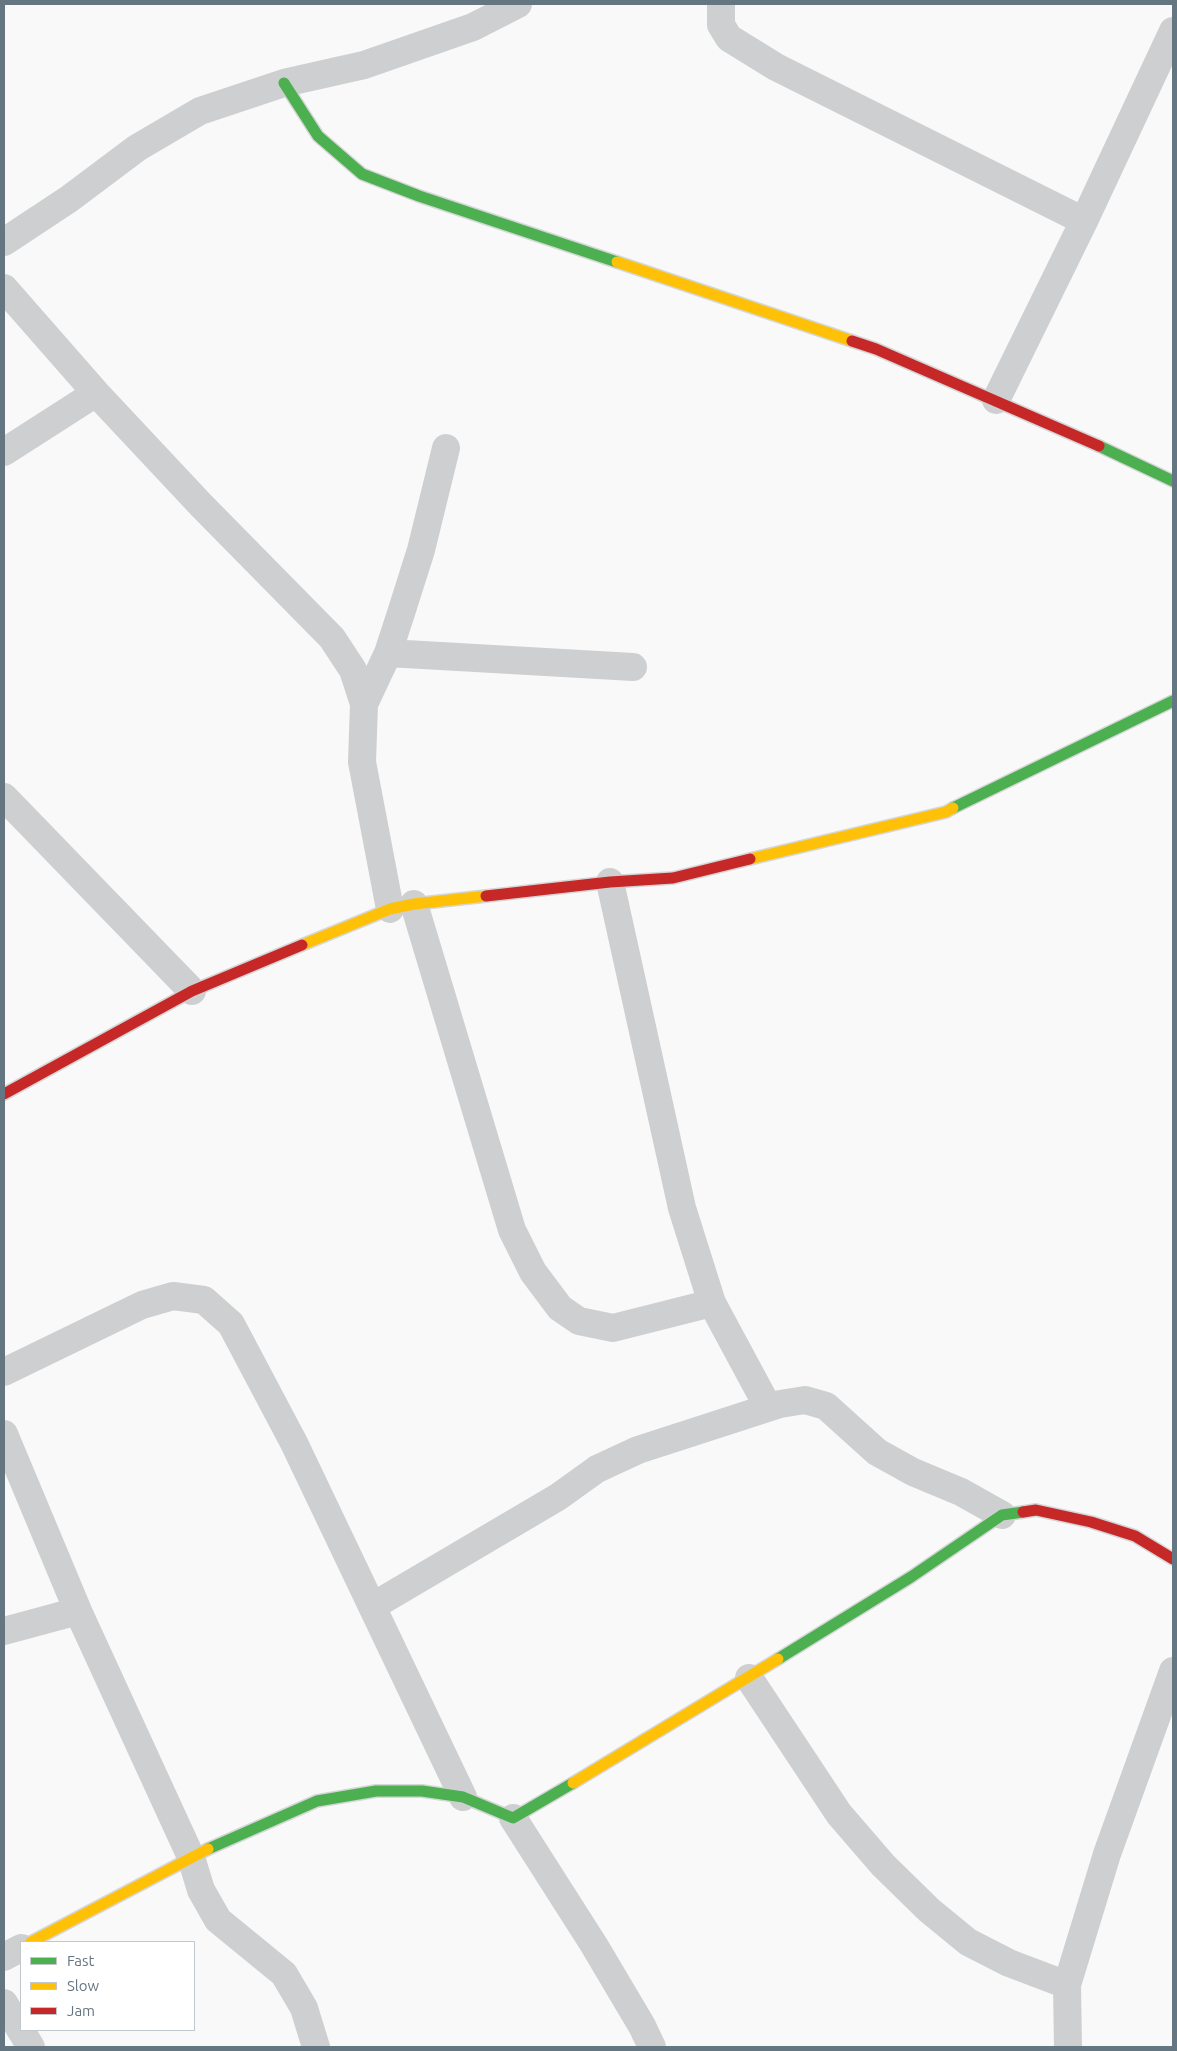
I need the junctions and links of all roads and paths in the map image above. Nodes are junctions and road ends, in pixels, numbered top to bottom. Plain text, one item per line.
1 (518, 4) edge
2 (721, 4) edge
3 (1173, 30) edge
4 (1165, 68) edge
5 (284, 84) junction
6 (1084, 221) junction
7 (4, 242) edge
8 (4, 288) edge
9 (96, 393) junction
10 (996, 400) junction
11 (446, 448) dead end
12 (4, 452) edge
13 (1173, 482) edge
14 (388, 653) junction
15 (633, 667) dead end
16 (1173, 701) edge
17 (364, 704) junction
18 (4, 797) edge
19 (610, 882) junction
20 (402, 907) junction
21 (192, 991) junction
22 (4, 1094) edge
23 (712, 1303) junction
24 (4, 1372) edge
25 (768, 1407) junction
26 (4, 1434) edge
27 (1002, 1515) junction
28 (1173, 1559) edge
29 (373, 1606) junction
30 (78, 1611) junction
31 (4, 1631) edge
32 (1173, 1671) edge
33 (749, 1678) junction
34 (463, 1797) junction
35 (513, 1818) junction
36 (191, 1857) junction
37 (33, 1941) edge
38 (20, 1949) edge
39 (4, 1957) edge
40 (1067, 1985) junction
41 (4, 2003) edge
42 (20, 2029) edge
43 (21, 2031) edge
44 (31, 2047) edge
45 (316, 2047) edge
46 (652, 2047) edge
47 (1068, 2047) edge

1 - 5 street
2 - 6 street
3 - 4 street
4 - 6 street
5 - 7 street
5 - 10 street
6 - 10 street
8 - 9 street
9 - 12 street
9 - 17 street
10 - 13 street
11 - 14 street
14 - 15 street
14 - 17 street
16 - 19 street
17 - 20 street
18 - 21 street
19 - 20 street
19 - 23 street
20 - 21 street
20 - 23 street
21 - 22 street
23 - 25 street
24 - 29 street
25 - 27 street
25 - 29 street
26 - 30 street
27 - 28 street
27 - 33 street
29 - 34 street
30 - 31 street
30 - 36 street
32 - 40 street
33 - 35 street
33 - 40 street
34 - 35 street
34 - 36 street
35 - 46 street
36 - 37 street
36 - 45 street
38 - 39 street
40 - 47 street
41 - 42 street
43 - 44 street

